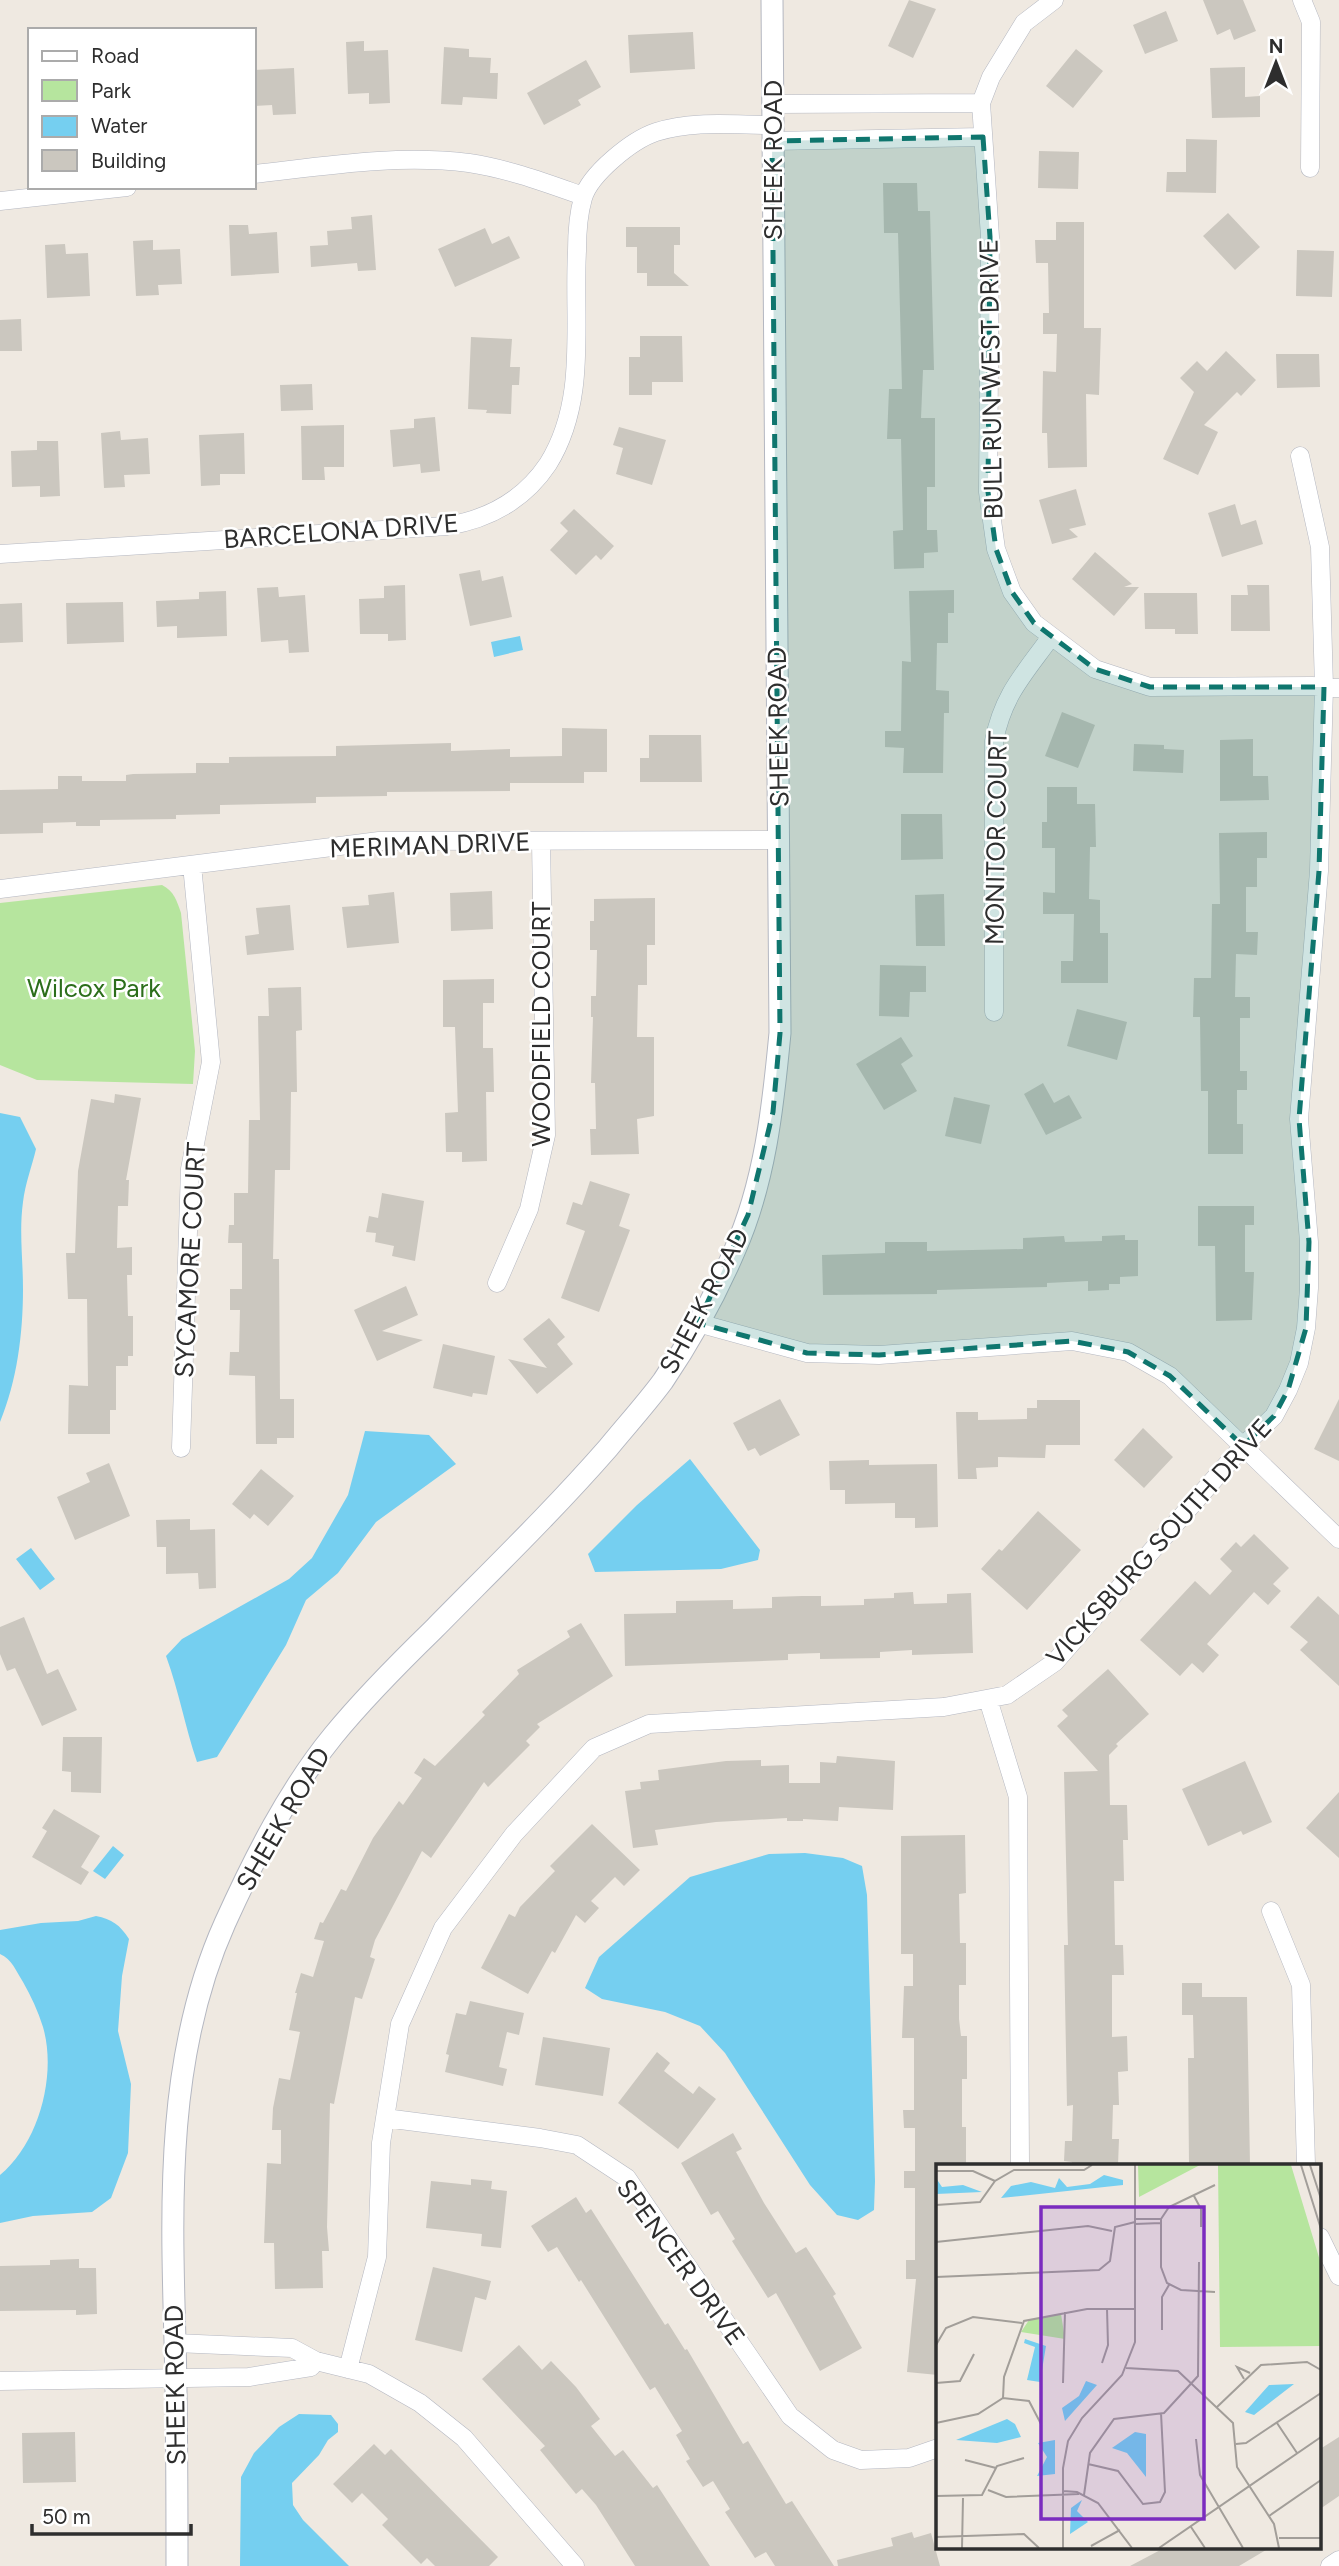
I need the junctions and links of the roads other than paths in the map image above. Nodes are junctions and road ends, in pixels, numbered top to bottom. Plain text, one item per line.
1 (772, 0) edge
2 (1054, 0) edge
3 (1302, 0) edge
4 (981, 103) junction
5 (772, 123) junction
6 (983, 137) junction
7 (1310, 168) dead end
8 (256, 174) edge
9 (109, 189) edge
10 (583, 196) junction
11 (0, 201) edge
12 (1300, 456) dead end
13 (0, 554) edge
14 (1050, 638) junction
15 (1331, 688) edge
16 (541, 841) junction
17 (779, 841) junction
18 (192, 865) junction
19 (0, 889) edge
20 (994, 1013) dead end
21 (497, 1283) dead end
22 (698, 1323) junction
23 (1243, 1447) junction
24 (181, 1448) dead end
25 (1339, 1539) edge
26 (988, 1699) junction
27 (1271, 1911) dead end
28 (385, 2118) junction
29 (1020, 2164) edge
30 (1306, 2164) edge
31 (1322, 2241) edge
32 (1339, 2276) edge
33 (175, 2343) junction
34 (316, 2361) junction
35 (348, 2369) junction
36 (176, 2377) junction
37 (0, 2381) edge
38 (936, 2449) edge
39 (1339, 2560) edge
40 (177, 2566) edge
41 (575, 2566) edge
42 (1330, 2566) edge

1 - 5 street, SHEEK ROAD
2 - 4 street
3 - 7 street
4 - 5 street
4 - 6 street, BULL RUN WEST DRIVE
5 - 6 street
5 - 10 street, BARCELONA DRIVE
5 - 17 street, SHEEK ROAD
6 - 14 street, BULL RUN WEST DRIVE
8 - 10 street
9 - 11 street
10 - 13 street, BARCELONA DRIVE
12 - 15 street, VICKSBURG SOUTH DRIVE
14 - 15 street, BULL RUN WEST DRIVE
14 - 20 street, MONITOR COURT
15 - 23 street, VICKSBURG SOUTH DRIVE
16 - 17 street, MERIMAN DRIVE
16 - 18 street, MERIMAN DRIVE
16 - 21 street, WOODFIELD COURT
17 - 22 street, SHEEK ROAD
18 - 19 street, MERIMAN DRIVE
18 - 24 street, SYCAMORE COURT
22 - 23 street
22 - 33 street, SHEEK ROAD
23 - 25 street
23 - 26 street, VICKSBURG SOUTH DRIVE
26 - 28 street, VICKSBURG SOUTH DRIVE
26 - 29 street
27 - 30 street
28 - 35 street, VICKSBURG SOUTH DRIVE
28 - 38 street, SPENCER DRIVE
31 - 32 street
33 - 34 street
33 - 36 street, SHEEK ROAD
34 - 35 street
34 - 36 street
35 - 41 street
36 - 37 street
36 - 40 street, SHEEK ROAD
39 - 42 street

